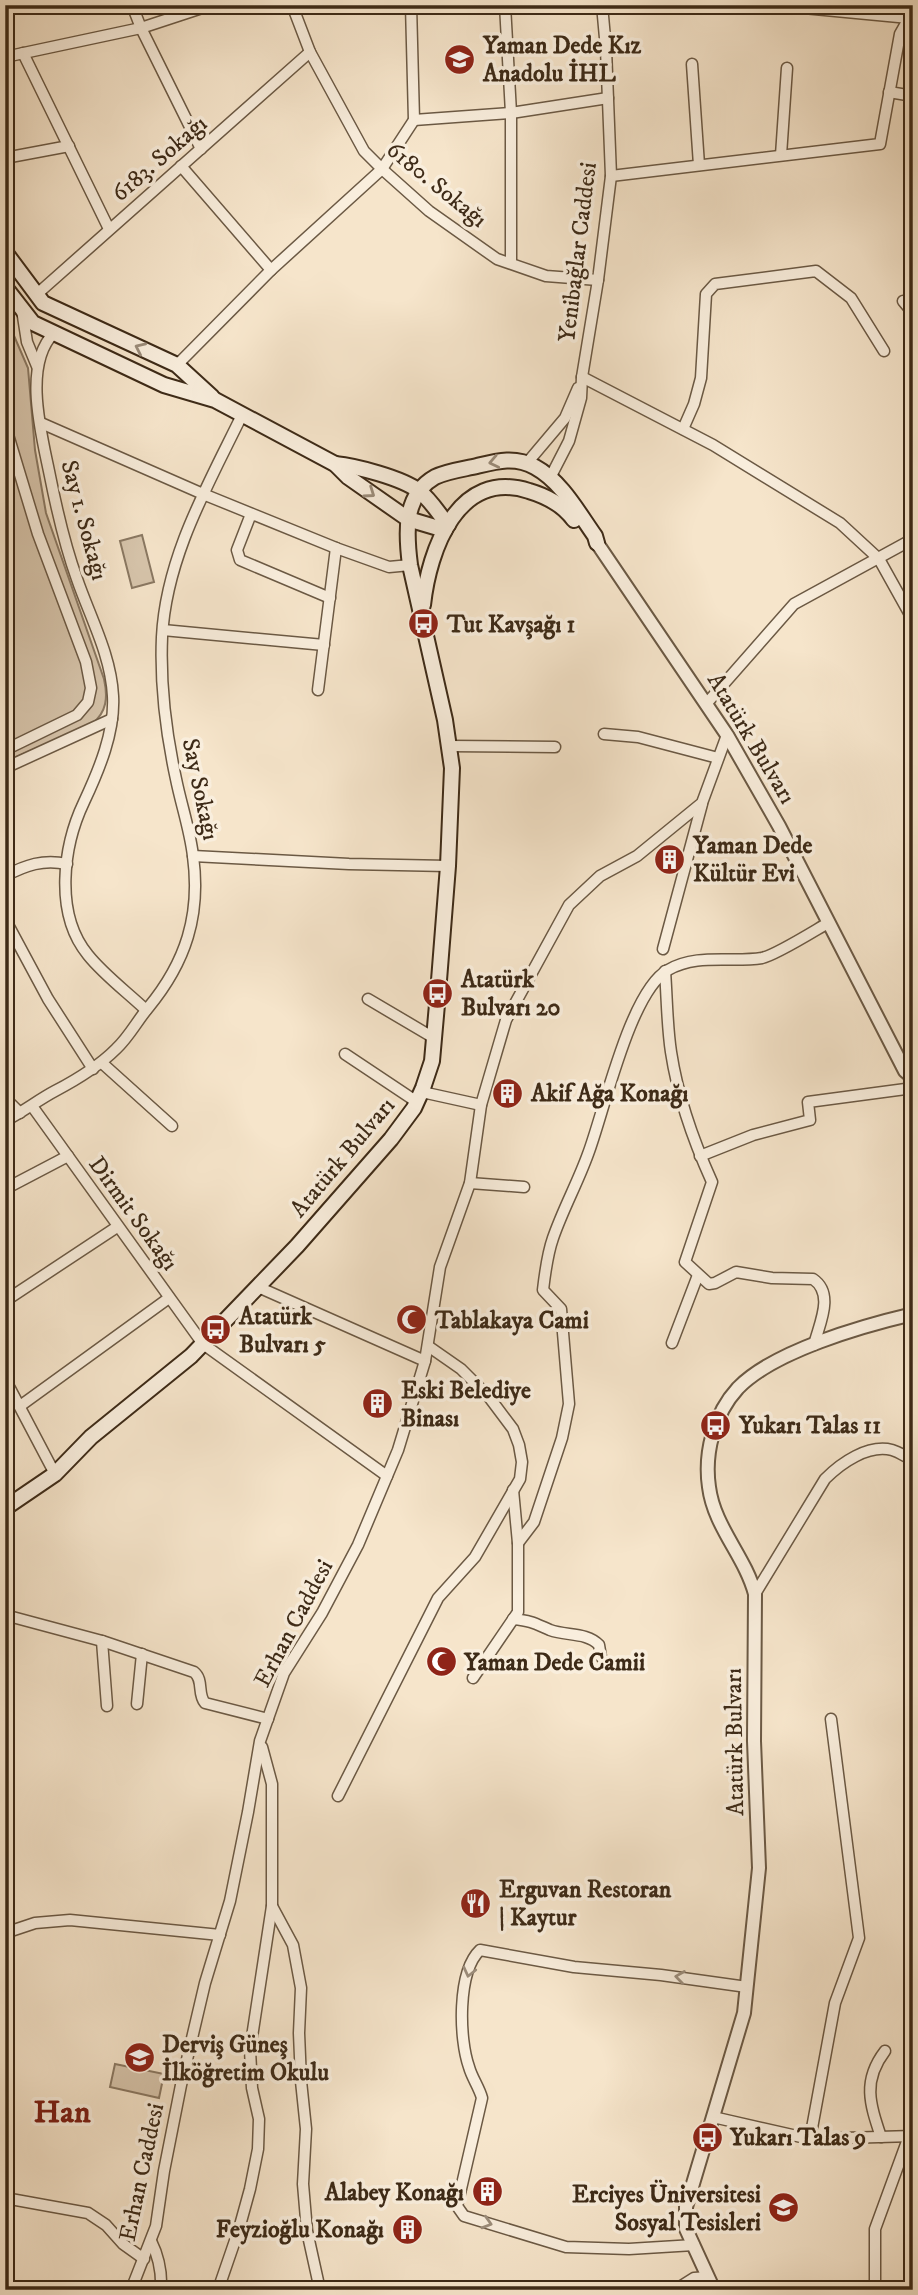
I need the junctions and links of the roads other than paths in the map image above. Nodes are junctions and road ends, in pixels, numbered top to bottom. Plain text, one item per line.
1 (132, 5) edge
2 (211, 5) edge
3 (411, 5) edge
4 (505, 5) edge
5 (602, 5) edge
6 (772, 5) edge
7 (294, 6) edge
8 (911, 14) edge
9 (141, 28) junction
10 (310, 52) junction
11 (23, 53) junction
12 (5, 57) edge
13 (692, 64) dead end
14 (787, 68) dead end
15 (889, 92) junction
16 (913, 96) edge
17 (608, 98) junction
18 (511, 113) junction
19 (414, 120) junction
20 (69, 146) junction
21 (201, 149) junction
22 (781, 155) junction
23 (5, 158) edge
24 (699, 165) junction
25 (181, 166) junction
26 (382, 169) junction
27 (611, 176) junction
28 (109, 229) junction
29 (5, 252) edge
30 (511, 263) junction
31 (271, 270) junction
32 (598, 280) junction
33 (5, 287) edge
34 (36, 295) junction
35 (903, 300) dead end
36 (22, 310) junction
37 (913, 313) edge
38 (54, 333) junction
39 (884, 351) dead end
40 (177, 365) junction
41 (37, 366) junction
42 (582, 377) junction
43 (215, 400) junction
44 (242, 415) junction
45 (41, 424) junction
46 (5, 425) edge
47 (683, 429) junction
48 (527, 463) junction
49 (335, 464) junction
50 (550, 478) junction
51 (420, 491) junction
52 (528, 491) junction
53 (203, 494) junction
54 (251, 514) junction
55 (408, 519) junction
56 (447, 527) junction
57 (913, 539) edge
58 (597, 543) junction
59 (335, 548) junction
60 (879, 559) junction
61 (410, 565) junction
62 (330, 597) junction
63 (913, 620) edge
64 (424, 624) junction
65 (163, 631) junction
66 (324, 645) junction
67 (318, 690) dead end
68 (706, 703) junction
69 (112, 719) junction
70 (604, 734) dead end
71 (727, 735) junction
72 (450, 746) junction
73 (555, 747) dead end
74 (5, 750) edge
75 (719, 758) junction
76 (5, 768) edge
77 (702, 803) junction
78 (193, 856) junction
79 (67, 864) junction
80 (448, 866) junction
81 (5, 876) edge
82 (5, 919) edge
83 (828, 923) junction
84 (663, 949) dead end
85 (665, 971) junction
86 (368, 999) dead end
87 (146, 1010) junction
88 (434, 1038) junction
89 (345, 1054) dead end
90 (97, 1066) junction
91 (913, 1078) edge
92 (913, 1088) edge
93 (419, 1097) junction
94 (5, 1098) edge
95 (481, 1105) junction
96 (32, 1106) junction
97 (20, 1113) junction
98 (5, 1121) edge
99 (172, 1126) dead end
100 (68, 1156) junction
101 (700, 1156) junction
102 (470, 1183) junction
103 (524, 1187) dead end
104 (5, 1189) edge
105 (117, 1227) junction
106 (698, 1275) junction
107 (258, 1287) junction
108 (169, 1298) junction
109 (5, 1301) edge
110 (913, 1314) edge
111 (672, 1343) dead end
112 (203, 1344) junction
113 (814, 1345) junction
114 (428, 1346) junction
115 (425, 1360) junction
116 (5, 1379) edge
117 (20, 1406) junction
118 (913, 1460) edge
119 (55, 1474) junction
120 (387, 1476) junction
121 (513, 1490) junction
122 (5, 1508) edge
123 (518, 1543) junction
124 (755, 1594) junction
125 (5, 1615) edge
126 (513, 1619) junction
127 (102, 1641) junction
128 (142, 1654) junction
129 (601, 1657) dead end
130 (473, 1678) dead end
131 (137, 1704) dead end
132 (107, 1706) dead end
133 (268, 1719) junction
134 (831, 1719) dead end
135 (260, 1741) junction
136 (338, 1796) dead end
137 (272, 1906) junction
138 (5, 1933) edge
139 (220, 1935) junction
140 (747, 1987) junction
141 (885, 2051) dead end
142 (713, 2117) junction
143 (911, 2136) edge
144 (881, 2137) junction
145 (810, 2139) junction
146 (5, 2198) edge
147 (151, 2241) junction
148 (694, 2245) junction
149 (144, 2259) junction
150 (708, 2277) junction
151 (875, 2288) edge
152 (131, 2290) edge
153 (162, 2290) edge
154 (218, 2290) edge
155 (320, 2290) edge
156 (675, 2290) edge
157 (714, 2290) edge
158 (858, 2290) edge

1 - 9 street
2 - 9 street
3 - 19 street
4 - 18 street
5 - 17 street, Yenibağlar Caddesi
6 - 8 street
7 - 10 street, 6180. Sokağı
8 - 15 street
9 - 11 street
9 - 21 street
10 - 21 street, 6183. Sokağı
10 - 26 street, 6180. Sokağı
11 - 12 street
11 - 20 street
13 - 24 street
14 - 22 street
15 - 16 street
15 - 22 street
17 - 18 street
17 - 27 street, Yenibağlar Caddesi
18 - 19 street
18 - 30 street
19 - 26 street
20 - 23 street
20 - 28 street
21 - 25 street, 6183. Sokağı
22 - 24 street
24 - 27 street
25 - 28 street, 6183. Sokağı
25 - 31 street
26 - 30 street, 6180. Sokağı
26 - 31 street
27 - 32 street, Yenibağlar Caddesi
28 - 34 street, 6183. Sokağı
29 - 34 main road
30 - 32 street, 6180. Sokağı
31 - 40 street
32 - 42 street, Yenibağlar Caddesi
33 - 36 main road
40 -> 34 main road
35 - 37 street
36 - 38 main road
36 - 41 street
38 - 41 street
38 - 43 main road
39 - 47 street
40 - 43 main road
41 - 45 street, Say 1. Sokağı
42 - 47 street
42 - 48 street
42 - 50 street
43 - 44 main road
44 - 49 main road
44 - 53 street, Say Sokağı
45 - 53 street
45 - 69 street, Say 1. Sokağı
46 - 74 street
47 - 60 street
48 - 50 main road
48 -> 51 main road
48 - 52 main road
49 - 51 main road
49 -> 55 main road
50 - 52 main road
50 - 58 main road
51 - 55 main road
51 - 56 main road
52 - 56 main road
52 - 58 main road
53 - 54 street
53 - 65 street, Say Sokağı
54 - 59 street
54 - 62 street
55 - 56 main road
55 - 61 main road
56 - 64 main road
57 - 60 street
58 - 68 street, Atatürk Bulvarı
59 - 61 street
59 - 62 street
60 - 63 street
60 - 68 street
61 - 64 main road
62 - 66 street
64 - 72 main road, Atatürk Bulvarı
65 - 66 street
65 - 78 street, Say Sokağı
66 - 67 street
68 - 71 street, Atatürk Bulvarı
69 - 76 street
69 - 79 street, Say 1. Sokağı
70 - 75 street
71 - 75 street
71 - 83 street, Atatürk Bulvarı
72 - 73 street
72 - 80 main road, Atatürk Bulvarı
75 - 77 street
77 - 84 street
77 - 95 street, Erhan Caddesi
78 - 80 street
78 - 87 street, Say Sokağı
79 - 81 street
79 - 87 street, Say 1. Sokağı
80 - 88 main road, Atatürk Bulvarı
82 - 90 street
83 - 85 street
83 - 91 street, Atatürk Bulvarı
85 - 101 street
85 - 123 street
86 - 88 street
87 - 90 street, Say Sokağı
88 - 93 main road, Atatürk Bulvarı
89 - 93 street
90 - 96 street, Say Sokağı
90 - 99 street
92 - 101 street
93 - 95 street
93 - 107 main road, Atatürk Bulvarı
94 - 97 street
95 - 102 street, Erhan Caddesi
96 - 97 street, Say Sokağı
96 - 100 street, Dirmit Sokağı
97 - 98 street, Say Sokağı
100 - 104 street
100 - 105 street, Dirmit Sokağı
101 - 106 street
102 - 103 street
102 - 114 street, Erhan Caddesi
105 - 108 street, Dirmit Sokağı
105 - 109 street
106 - 111 street
106 - 113 street
107 - 112 main road, Atatürk Bulvarı
107 - 115 street
108 - 112 street, Dirmit Sokağı
108 - 117 street
110 - 113 street, Atatürk Bulvarı
112 - 119 main road, Atatürk Bulvarı
112 - 120 street, Dirmit Sokağı
113 - 124 street, Atatürk Bulvarı
114 - 115 street, Erhan Caddesi
114 - 121 street
115 - 120 street, Erhan Caddesi
116 - 117 street
116 - 119 street
117 - 119 street
118 - 124 street
119 - 122 main road, Atatürk Bulvarı
120 - 133 street, Erhan Caddesi
121 - 123 street
121 - 136 street
123 - 126 street
124 - 140 street, Atatürk Bulvarı
125 - 127 street
126 - 129 street
126 - 130 street
127 - 128 street
127 - 132 street
128 - 131 street
128 - 133 street
133 - 135 street, Erhan Caddesi
134 - 145 street
135 - 137 street
135 - 139 street, Erhan Caddesi
137 - 154 street
137 - 155 street
138 - 139 street
139 - 147 street, Erhan Caddesi
140 - 142 street, Atatürk Bulvarı
140 -> 148 street
141 - 144 street
142 - 145 street
142 - 148 street, Atatürk Bulvarı
143 - 144 street
143 - 151 street
144 - 145 street
146 - 149 street
147 - 149 street, Erhan Caddesi
147 - 153 street
148 - 150 street, Atatürk Bulvarı
149 - 152 street, Erhan Caddesi
150 - 156 street
150 - 157 street, Atatürk Bulvarı
151 - 158 street

